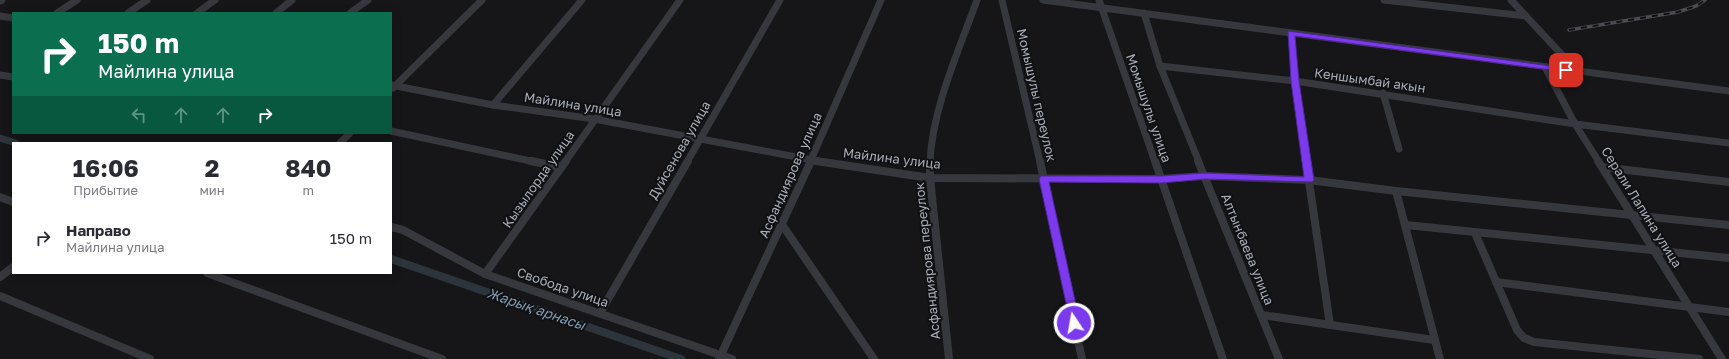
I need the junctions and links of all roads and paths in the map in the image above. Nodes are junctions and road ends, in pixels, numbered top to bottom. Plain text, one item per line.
1 (77, 0) edge
2 (147, 0) edge
3 (215, 0) edge
4 (292, 0) edge
5 (368, 0) edge
6 (482, 0) edge
7 (582, 0) edge
8 (680, 0) edge
9 (780, 0) edge
10 (880, 0) edge
11 (977, 0) edge
12 (1002, 0) edge
13 (1043, 0) edge
14 (1384, 0) edge
15 (1511, 0) edge
16 (1100, 4) edge
17 (59, 12) edge
18 (129, 12) edge
19 (198, 12) edge
20 (277, 12) edge
21 (351, 12) edge
22 (1144, 13) junction
23 (0, 16) edge
24 (1526, 16) junction
25 (12, 18) edge
26 (1291, 33) junction
27 (1160, 66) junction
28 (1545, 67) junction
29 (1578, 71) junction
30 (0, 75) edge
31 (12, 77) edge
32 (1295, 81) junction
33 (392, 87) edge
34 (1729, 91) edge
35 (1383, 94) junction
36 (493, 105) junction
37 (594, 119) junction
38 (1575, 124) junction
39 (392, 131) edge
40 (349, 134) edge
41 (699, 140) junction
42 (341, 142) edge
43 (1729, 143) edge
44 (1399, 149) dead end
45 (811, 160) junction
46 (560, 167) junction
47 (1602, 167) junction
48 (1205, 176) junction
49 (930, 178) junction
50 (1044, 179) junction
51 (1161, 180) junction
52 (1309, 180) junction
53 (1729, 182) edge
54 (1396, 191) junction
55 (0, 197) edge
56 (12, 202) edge
57 (1631, 215) junction
58 (781, 224) junction
59 (1406, 224) junction
60 (1729, 225) edge
61 (392, 227) edge
62 (1475, 233) junction
63 (1652, 249) junction
64 (1729, 258) edge
65 (12, 268) edge
66 (210, 274) edge
67 (485, 274) junction
68 (0, 277) edge
69 (1496, 282) junction
70 (0, 296) edge
71 (1690, 307) junction
72 (1729, 312) edge
73 (600, 313) junction
74 (1262, 315) junction
75 (1330, 325) junction
76 (1434, 340) junction
77 (720, 357) edge
78 (150, 359) edge
79 (442, 359) edge
80 (732, 359) edge
81 (874, 359) edge
82 (949, 359) edge
83 (1082, 359) edge
84 (1223, 359) edge
85 (1279, 359) edge
86 (1440, 359) edge
87 (1700, 359) edge
88 (1722, 359) edge

1 - 17 street
2 - 18 street
3 - 19 street
4 - 20 street
5 - 21 street
6 - 33 street
7 - 36 street
8 - 37 street, Кызылорда улица
9 - 41 street, Дуйсенова улица
10 - 45 street, Асфандиярова улица
11 - 49 street, Асфандиярова переулок
12 - 50 street, Момышулы переулок
13 - 16 street
14 - 24 street
15 - 24 street
16 - 22 street
16 - 51 street, Момышулы улица
22 - 26 street
22 - 27 street, Алтынбаева улица
23 - 25 street
24 - 29 street
26 - 28 street
26 - 32 street
27 - 32 street, Кеншымбай акын
27 - 48 street, Алтынбаева улица
28 - 29 street
28 - 38 street, Серали Лапина улица
29 - 34 street
30 - 31 street
32 - 35 street, Кеншымбай акын
32 - 52 street
33 - 36 street, Майлина улица
35 - 38 street, Кеншымбай акын
35 - 44 street
36 - 37 street, Майлина улица
37 - 41 street, Майлина улица
37 - 46 street, Кызылорда улица
38 - 43 street, Кеншымбай акын
38 - 47 street, Серали Лапина улица
39 - 46 street
40 - 42 street
41 - 45 street, Майлина улица
41 - 73 street, Дуйсенова улица
45 - 49 street, Майлина улица
45 - 58 street, Асфандиярова улица
46 - 67 street, Кызылорда улица
47 - 53 street
47 - 57 street, Серали Лапина улица
48 - 51 street, Майлина улица
48 - 52 street, Майлина улица
48 - 74 street, Алтынбаева улица
49 - 50 street, Майлина улица
49 - 82 street, Асфандиярова переулок
50 - 51 street, Майлина улица
50 - 83 street, Момышулы переулок
51 - 84 street, Момышулы улица
52 - 54 street, Майлина улица
52 - 75 street
54 - 57 street, Майлина улица
54 - 59 street
55 - 56 street
57 - 60 street, Майлина улица
57 - 63 street, Серали Лапина улица
58 - 77 street, Асфандиярова улица
58 - 81 street
59 - 62 street
59 - 76 street
61 - 67 street, Свобода улица
62 - 63 street
62 - 69 street
63 - 64 street
63 - 71 street, Серали Лапина улица
65 - 68 street
66 - 79 street
67 - 73 street, Свобода улица
69 - 71 street
69 - 87 street
70 - 78 street
71 - 72 street
71 - 88 street, Серали Лапина улица
73 - 77 street, Свобода улица
74 - 75 street
74 - 85 street, Алтынбаева улица
75 - 76 street
76 - 86 street
77 - 80 street, Свобода улица

